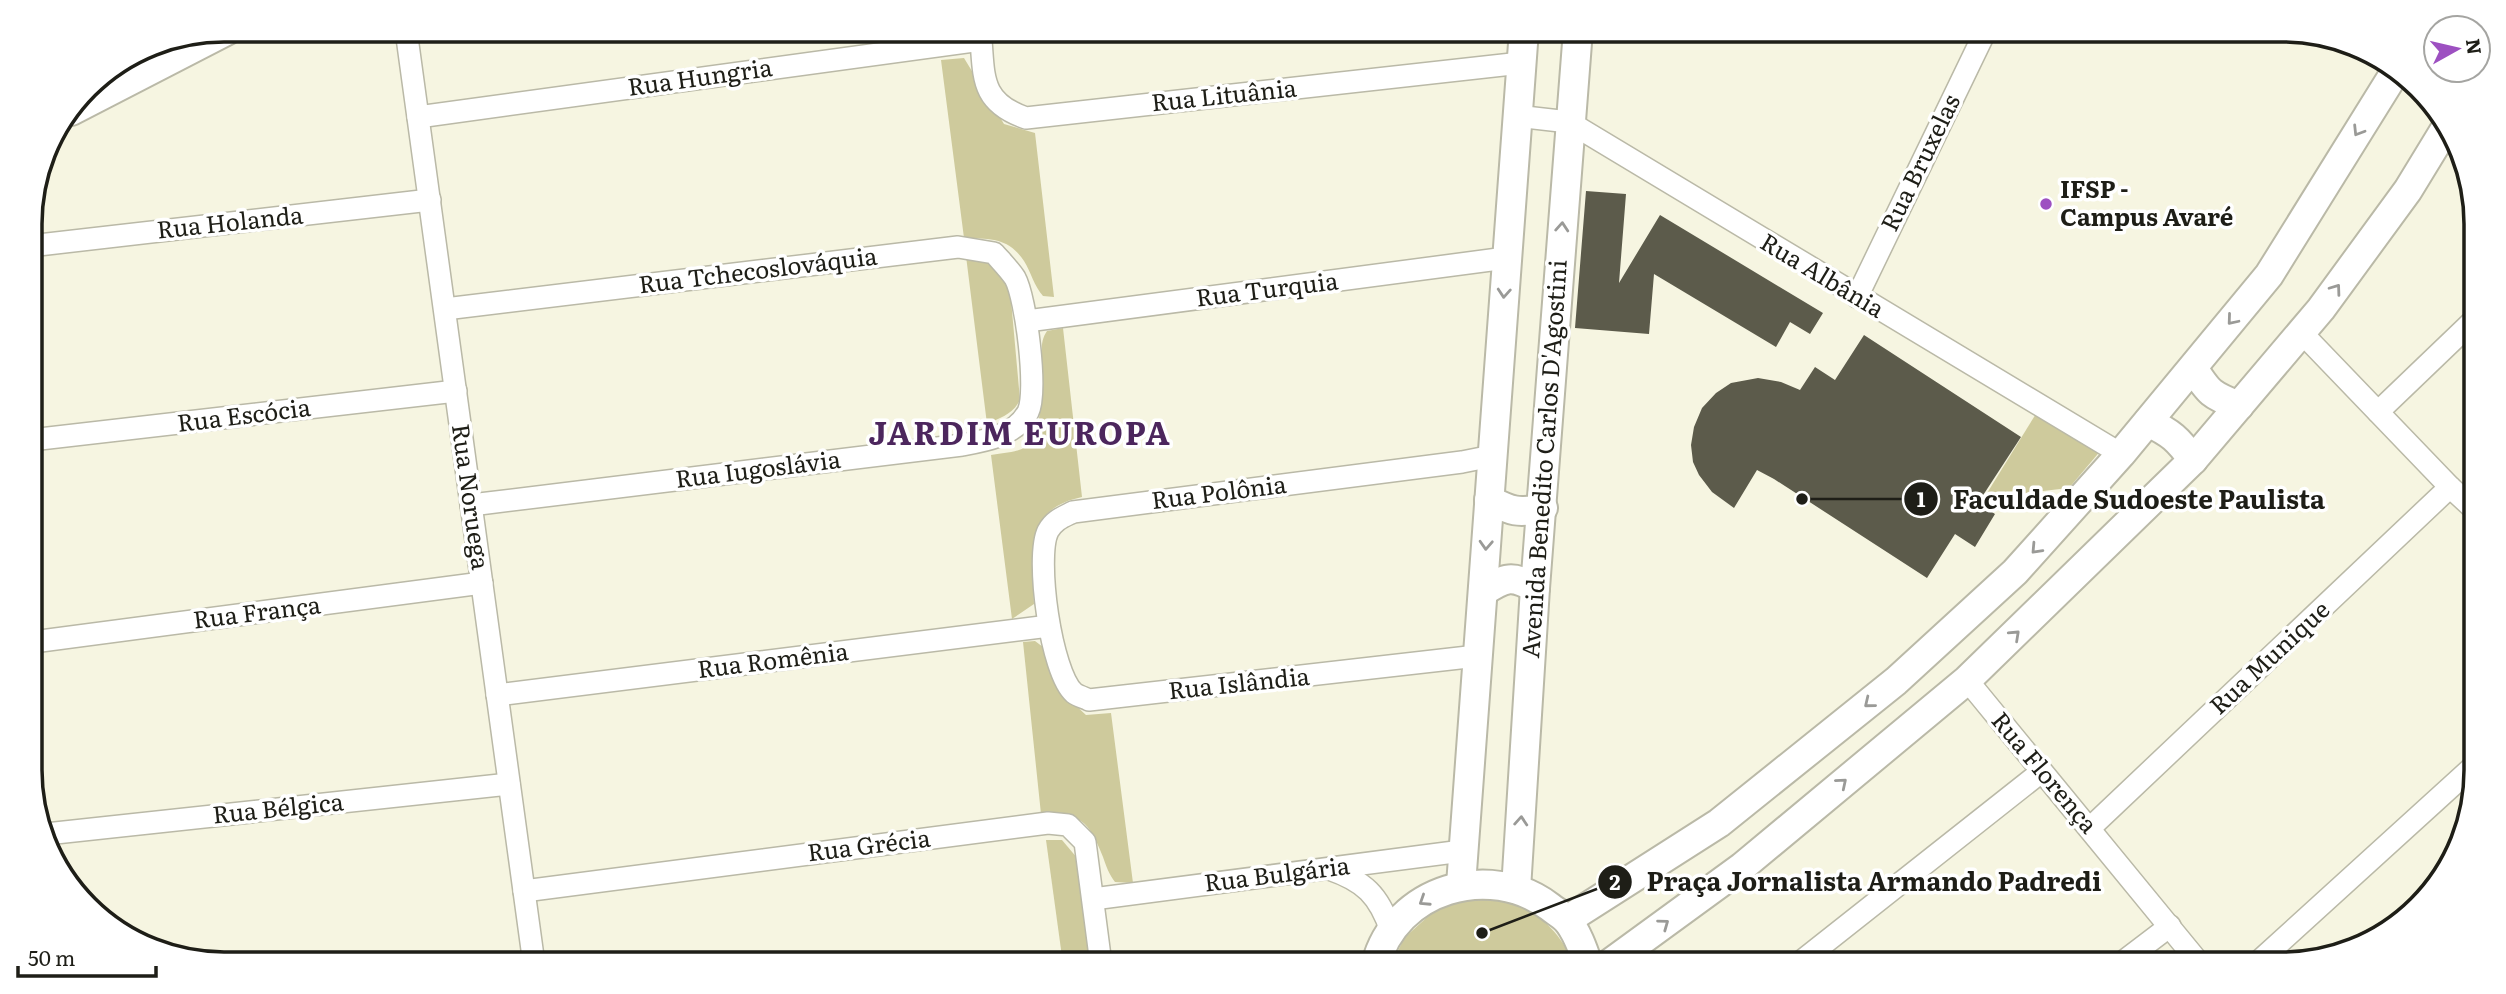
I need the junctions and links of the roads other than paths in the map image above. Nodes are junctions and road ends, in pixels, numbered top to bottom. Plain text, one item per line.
1 (408, 42) edge
2 (932, 42) edge
3 (981, 42) edge
4 (1523, 42) edge
5 (1577, 42) edge
6 (1980, 42) edge
7 (195, 44) edge
8 (1521, 63) junction
9 (117, 77) edge
10 (2392, 79) edge
11 (1517, 116) junction
12 (418, 117) junction
13 (1569, 122) junction
14 (2441, 136) edge
15 (430, 200) junction
16 (42, 245) edge
17 (1506, 258) junction
18 (1857, 297) junction
19 (445, 309) junction
20 (1027, 321) junction
21 (2464, 330) edge
22 (2300, 331) junction
23 (2193, 368) junction
24 (456, 391) junction
25 (2239, 406) junction
26 (2378, 412) junction
27 (2148, 422) junction
28 (42, 439) edge
29 (2121, 454) junction
30 (1492, 456) junction
31 (2193, 460) junction
32 (2450, 487) junction
33 (2464, 499) edge
34 (1489, 500) junction
35 (471, 505) junction
36 (1543, 508) junction
37 (482, 583) junction
38 (1535, 588) junction
39 (1484, 591) junction
40 (1049, 626) junction
41 (42, 641) edge
42 (1477, 656) junction
43 (1967, 680) junction
44 (1896, 681) junction
45 (497, 695) junction
46 (1917, 720) junction
47 (2041, 772) junction
48 (2464, 775) edge
49 (509, 784) junction
50 (2090, 828) junction
51 (54, 833) edge
52 (1462, 851) junction
53 (1327, 868) junction
54 (1461, 885) junction
55 (1516, 889) junction
56 (524, 891) junction
57 (1093, 898) junction
58 (1567, 920) junction
59 (2169, 926) junction
60 (1391, 931) junction
61 (532, 952) edge
62 (1100, 952) edge
63 (1381, 952) edge
64 (1584, 952) edge
65 (1642, 952) edge
66 (1813, 952) edge
67 (2135, 952) edge
68 (2190, 952) edge
69 (2269, 952) edge

1 - 12 street, Rua Noruega
2 - 12 street, Rua Hungria
3 - 8 street, Rua Lituânia
4 - 8 main road
5 - 13 main road, Avenida Benedito Carlos D'Agostini
6 - 18 street, Rua Bruxelas
7 - 9 main road
8 - 11 main road
10 -> 23 main road
11 - 13 street, Rua Albânia
11 - 17 main road
12 - 15 street, Rua Noruega
13 - 18 street, Rua Albânia
36 -> 13 main road, Avenida Benedito Carlos D'Agostini
22 -> 14 main road
15 - 16 street, Rua Holanda
15 - 19 street, Rua Noruega
17 - 20 street, Rua Turquia
17 -> 30 main road
18 - 29 street, Rua Albânia
19 - 20 street, Rua Tchecoslováquia
19 - 24 street, Rua Noruega
20 - 35 street, Rua Iugoslávia
21 - 26 street
22 - 25 main road
22 - 26 street
23 - 25 main road
23 - 27 main road
24 - 28 street, Rua Escócia
24 - 35 street, Rua Noruega
25 - 31 main road
26 - 32 street
27 - 29 main road
27 - 31 main road
29 -> 44 main road
30 - 34 main road
30 - 40 street, Rua Polônia
43 -> 31 main road
32 - 33 street
32 - 50 street, Rua Munique
34 - 36 main road
34 -> 39 main road
35 - 37 street, Rua Noruega
36 - 38 main road, Avenida Benedito Carlos D'Agostini
37 - 41 street, Rua França
37 - 45 street, Rua Noruega
38 - 39 main road
55 -> 38 main road, Avenida Benedito Carlos D'Agostini
39 - 42 main road
40 - 42 street, Rua Islândia
40 - 45 street, Rua Romênia
42 - 52 main road
43 - 46 main road
43 - 47 street, Rua Florença
44 - 46 main road
44 -> 58 main road
45 - 49 street, Rua Noruega
65 -> 46 main road
47 - 50 street, Rua Florença
47 - 66 street
48 - 69 street
49 - 51 street, Rua Bélgica
49 - 56 street, Rua Noruega
50 - 59 street, Rua Florença
52 - 53 street, Rua Bulgária
52 - 54 main road
53 - 57 street, Rua Bulgária
53 - 60 street
54 - 55 main road
54 -> 60 main road
55 - 58 main road
56 - 57 street, Rua Grécia
56 - 61 street, Rua Noruega
57 - 62 street, Rua Grécia
58 - 64 main road
59 - 67 street
59 - 68 street, Rua Florença
60 - 63 main road

